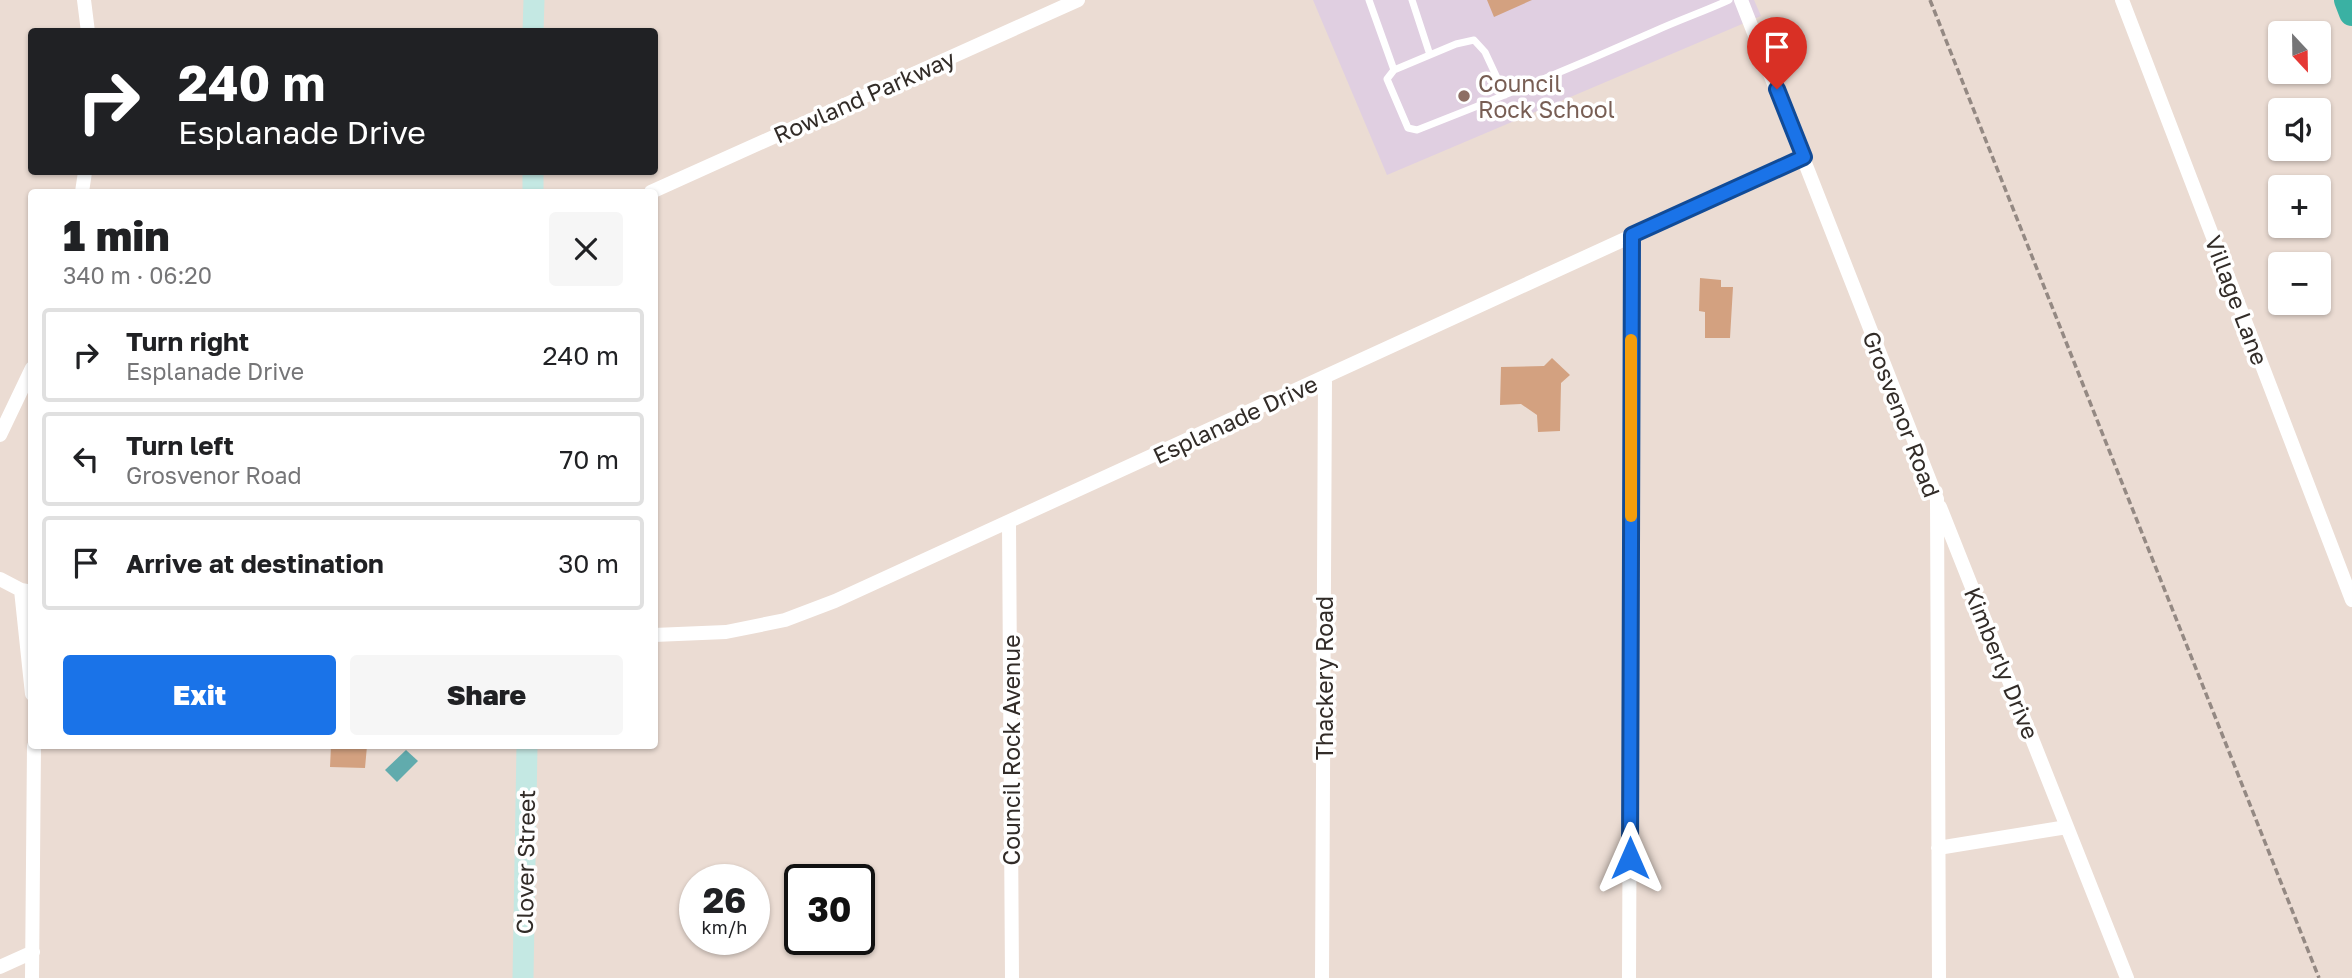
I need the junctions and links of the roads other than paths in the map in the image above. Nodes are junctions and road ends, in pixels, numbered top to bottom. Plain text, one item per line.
1 (84, 0) edge
2 (534, 0) edge
3 (1078, 0) edge
4 (1368, 0) edge
5 (1412, 0) edge
6 (1729, 0) edge
7 (1741, 0) edge
8 (2122, 0) edge
9 (2347, 0) edge
10 (2352, 13) edge
11 (88, 28) edge
12 (533, 28) edge
13 (1430, 55) junction
14 (1394, 71) junction
15 (1505, 95) junction
16 (1804, 157) junction
17 (658, 189) edge
18 (1632, 235) junction
19 (28, 376) edge
20 (1325, 378) junction
21 (0, 435) edge
22 (1937, 499) junction
23 (1009, 523) junction
24 (0, 579) edge
25 (27, 591) edge
26 (2352, 600) edge
27 (28, 612) edge
28 (658, 635) edge
29 (34, 749) edge
30 (527, 749) edge
31 (2067, 827) junction
32 (1938, 848) junction
33 (33, 952) junction
34 (0, 967) edge
35 (32, 978) edge
36 (523, 978) edge
37 (1012, 978) edge
38 (1322, 978) edge
39 (1629, 978) edge
40 (1938, 978) edge
41 (2127, 978) edge

1 - 11 street
2 - 12 main road
3 - 17 street, Rowland Parkway
4 - 14 lane
5 - 13 lane
6 - 15 lane
7 - 16 street, Grosvenor Road
8 - 26 street, Village Lane
9 - 10 highway
13 - 14 lane
13 - 15 lane
14 - 15 lane
16 - 18 street, Esplanade Drive
16 - 22 street, Grosvenor Road
18 - 20 street, Esplanade Drive
18 - 39 street
19 - 21 street
20 - 23 street, Esplanade Drive
20 - 38 street, Thackery Road
22 - 31 street, Kimberly Drive
22 - 32 street, Grosvenor Road
23 - 28 street, Esplanade Drive
23 - 37 street, Council Rock Avenue
24 - 25 street
25 - 27 street
29 - 33 street
30 - 36 main road, Clover Street
31 - 32 street
31 - 41 street, Kimberly Drive
32 - 40 street, Grosvenor Road
33 - 34 street
33 - 35 street

